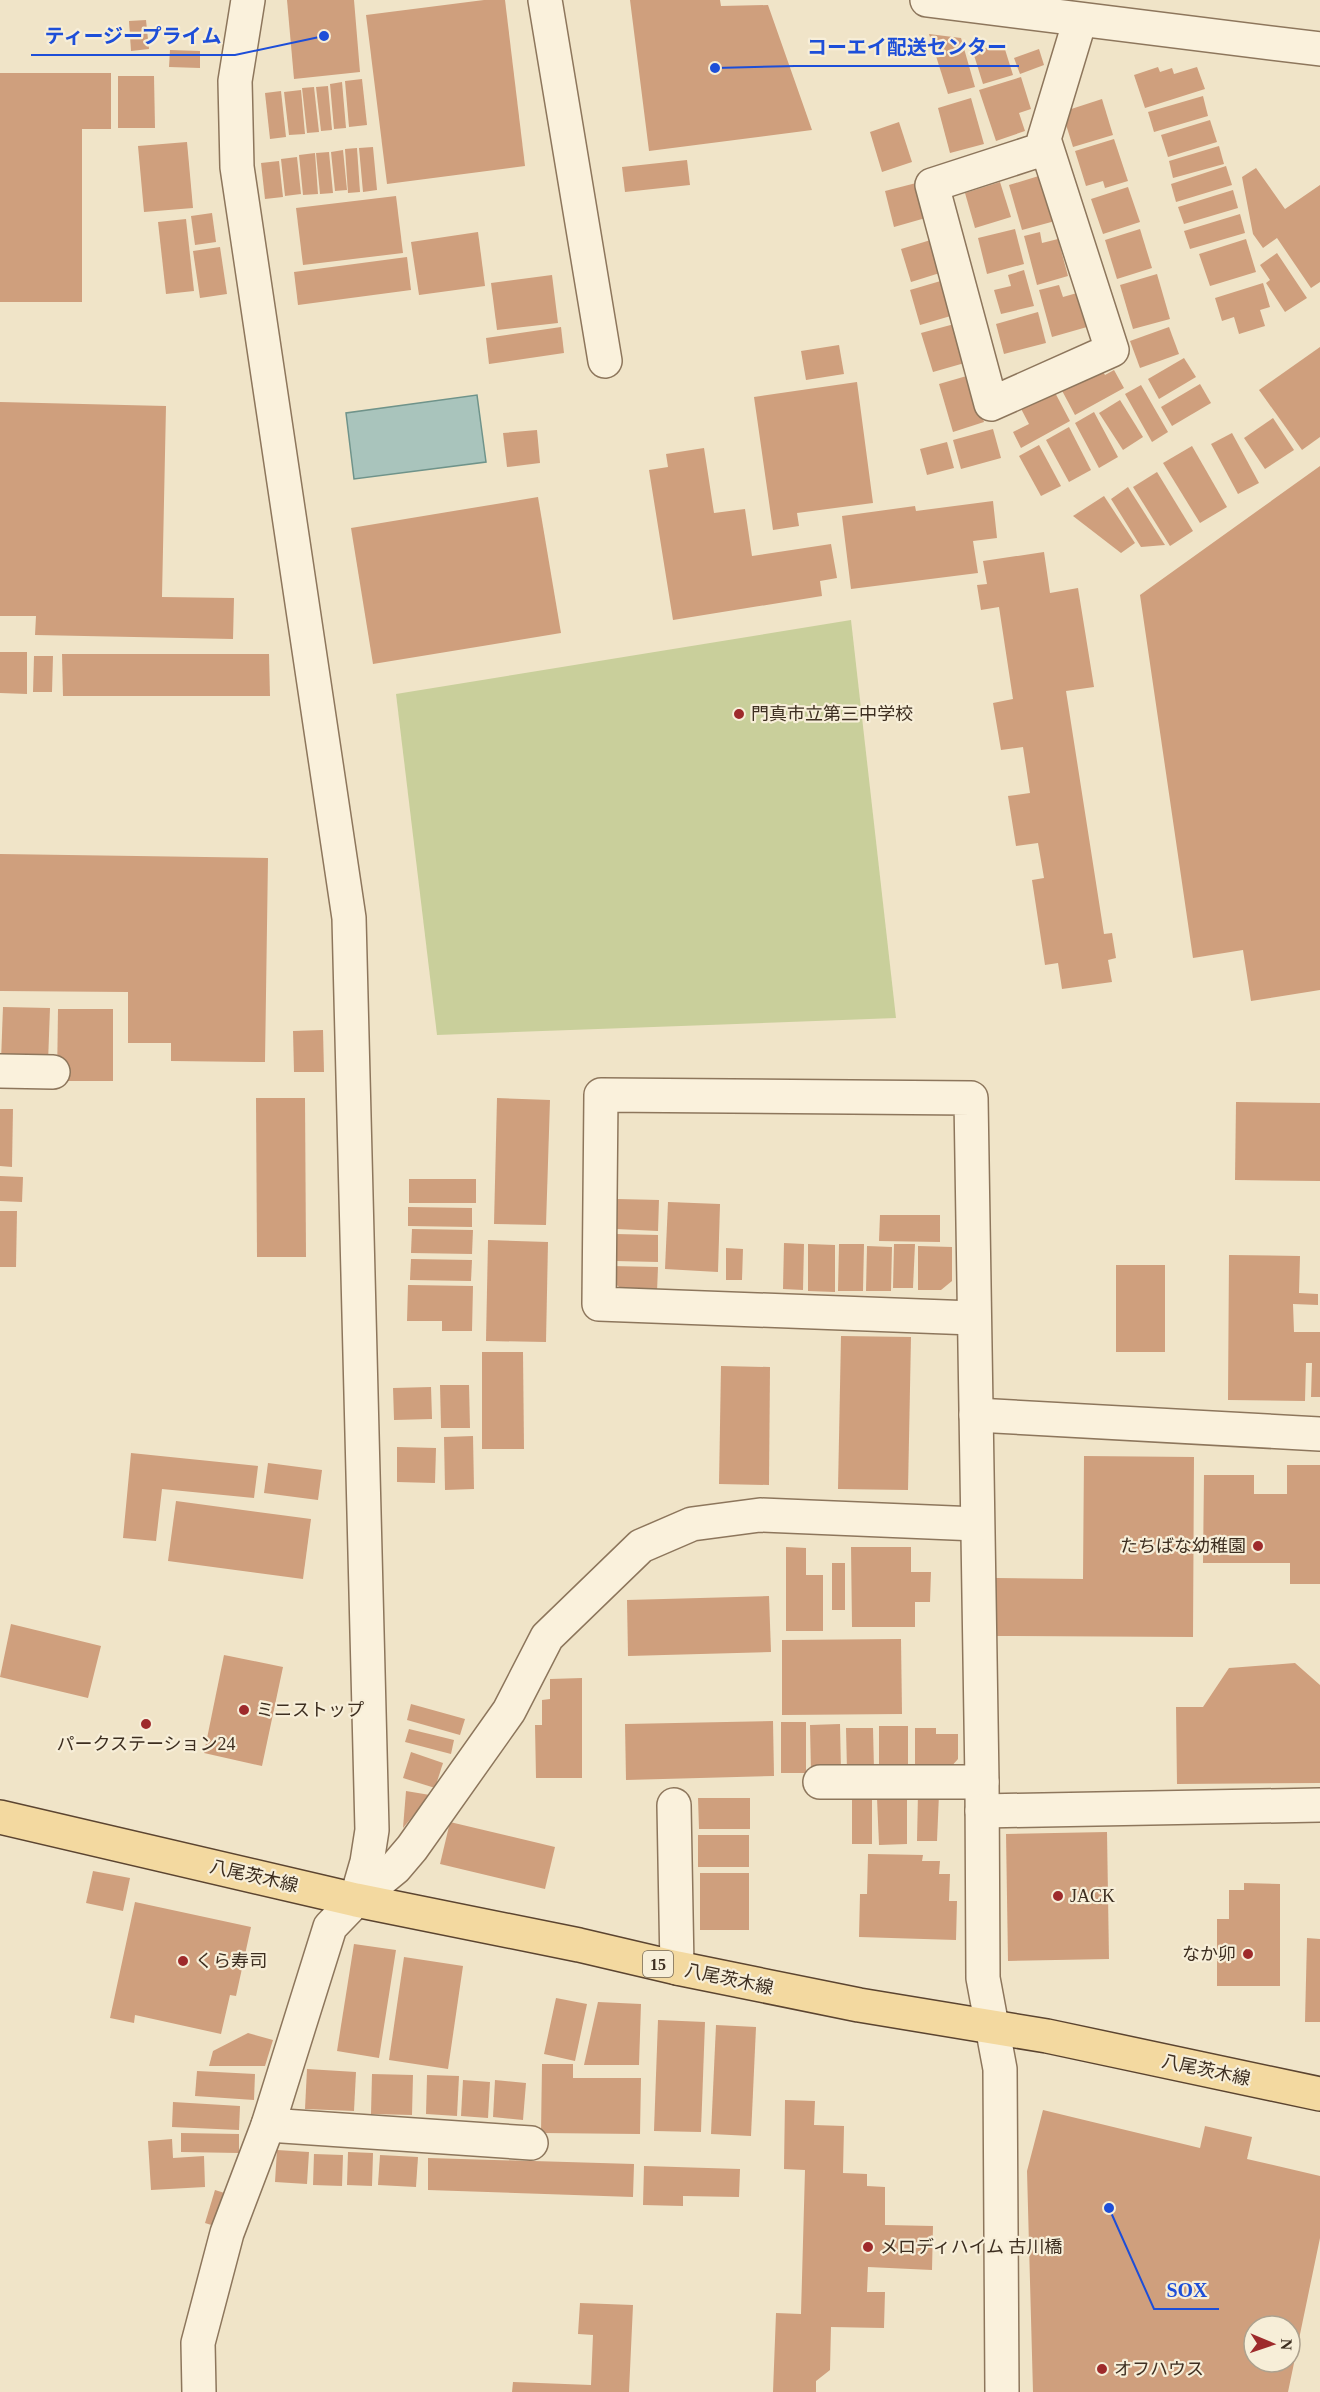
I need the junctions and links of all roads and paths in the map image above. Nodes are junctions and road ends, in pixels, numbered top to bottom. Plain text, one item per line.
1 (248, 0) edge
2 (545, 0) edge
3 (927, 0) edge
4 (1080, 20) junction
5 (1320, 49) edge
6 (1046, 148) junction
7 (605, 361) dead end
8 (0, 1071) edge
9 (52, 1072) dead end
10 (973, 1318) junction
11 (976, 1415) junction
12 (1320, 1434) edge
13 (977, 1524) junction
14 (820, 1782) dead end
15 (982, 1796) junction
16 (674, 1805) dead end
17 (1320, 1805) edge
18 (0, 1817) edge
19 (357, 1900) junction
20 (677, 1968) junction
21 (993, 2027) junction
22 (1320, 2094) edge
23 (268, 2125) junction
24 (531, 2143) dead end
25 (199, 2392) edge
26 (1002, 2392) edge

1 - 19 street
2 - 7 street
3 - 4 street
4 - 5 street
4 - 6 street
6 - 6 street
8 - 9 street
10 - 10 street
10 - 11 street
11 - 12 street
11 - 13 street
13 - 15 street
13 - 19 street
14 - 15 street
15 - 17 street
15 - 21 street
16 - 20 street
18 - 19 main road, 八尾茨木線 / 15
19 - 20 main road, 八尾茨木線 / 15
19 - 23 street
20 - 21 main road, 八尾茨木線 / 15
21 - 22 main road, 八尾茨木線 / 15
21 - 26 street
23 - 24 street
23 - 25 street

